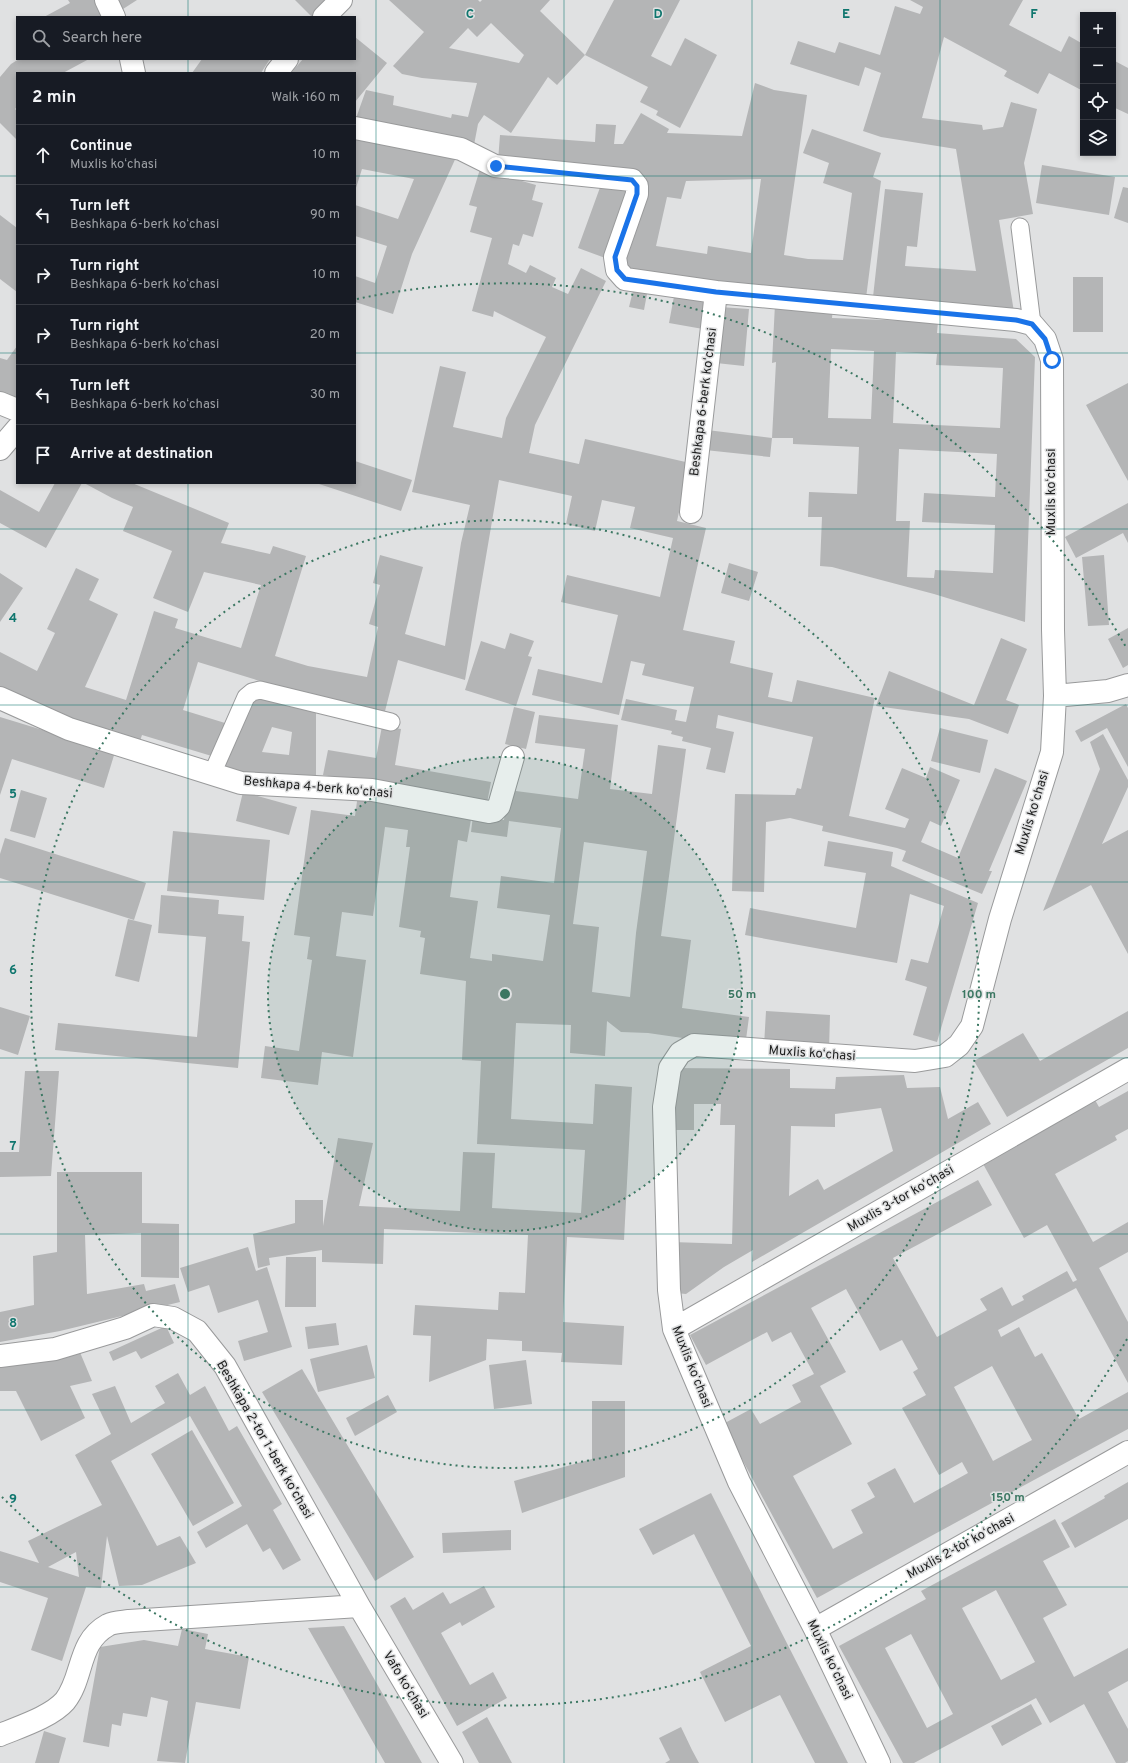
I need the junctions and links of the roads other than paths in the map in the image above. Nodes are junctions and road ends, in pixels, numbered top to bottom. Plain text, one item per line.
1 (106, 0) edge
2 (341, 0) edge
3 (114, 16) edge
4 (325, 16) edge
5 (131, 60) edge
6 (287, 60) edge
7 (134, 72) edge
8 (277, 72) edge
9 (356, 128) edge
10 (1020, 227) dead end
11 (716, 292) junction
12 (1032, 324) junction
13 (0, 403) edge
14 (16, 410) edge
15 (16, 430) edge
16 (0, 449) edge
17 (691, 512) dead end
18 (1128, 685) edge
19 (1056, 696) junction
20 (0, 698) edge
21 (391, 722) dead end
22 (513, 757) dead end
23 (212, 774) junction
24 (1128, 1069) edge
25 (674, 1329) junction
26 (0, 1356) edge
27 (1128, 1452) edge
28 (359, 1606) junction
29 (814, 1630) junction
30 (0, 1735) edge
31 (452, 1763) edge
32 (878, 1763) edge

1 - 3 street
2 - 4 street
5 - 7 street
6 - 8 street
9 - 11 street
10 - 12 lane
11 - 12 street
11 - 17 street, Beshkapa 6-berk koʻchasi
12 - 19 street, Muxlis koʻchasi
13 - 14 street
15 - 16 street
18 - 19 street
19 - 25 street, Muxlis koʻchasi
20 - 23 street, Beshkapa 4-berk koʻchasi
21 - 23 lane
22 - 23 street, Beshkapa 4-berk koʻchasi
24 - 25 street, Muxlis 3-tor koʻchasi
25 - 29 street, Muxlis koʻchasi
26 - 28 street, Beshkapa 2-tor 1-berk koʼchasi
27 - 29 street, Muxlis 2-tor koʻchasi
28 - 30 street
28 - 31 street, Vafo koʻchasi
29 - 32 street, Muxlis koʻchasi

